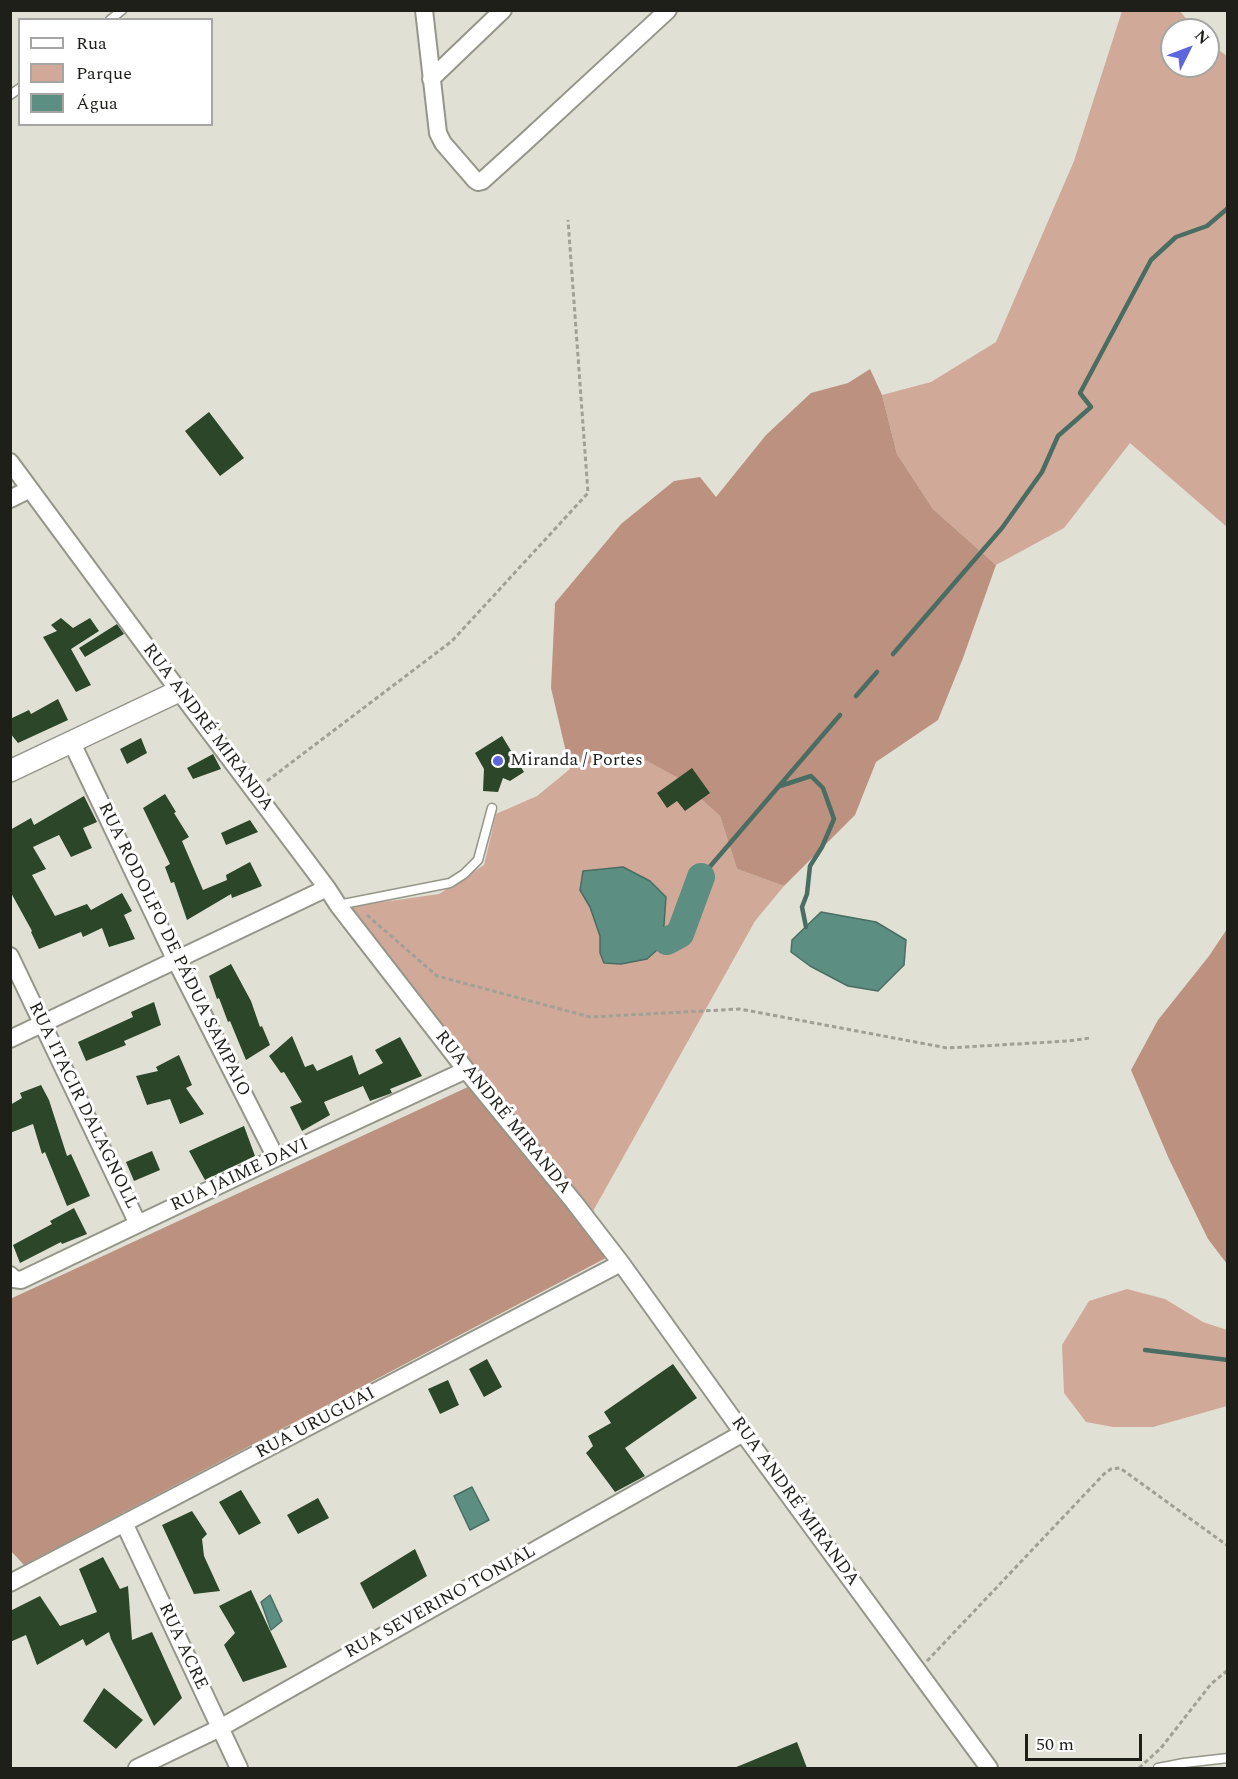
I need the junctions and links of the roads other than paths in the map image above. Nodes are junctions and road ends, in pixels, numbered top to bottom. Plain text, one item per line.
1 (424, 10) edge
2 (503, 10) edge
3 (669, 10) edge
4 (431, 80) junction
5 (10, 462) edge
6 (30, 489) junction
7 (10, 499) edge
8 (179, 691) junction
9 (71, 741) junction
10 (10, 771) edge
11 (492, 808) dead end
12 (327, 888) junction
13 (345, 903) junction
14 (10, 956) edge
15 (176, 961) junction
16 (42, 1023) junction
17 (10, 1039) edge
18 (466, 1070) junction
19 (276, 1158) junction
20 (138, 1224) junction
21 (621, 1263) junction
22 (12, 1277) edge
23 (743, 1433) junction
24 (125, 1525) junction
25 (10, 1584) edge
26 (220, 1728) junction
27 (1227, 1758) edge
28 (137, 1768) edge
29 (239, 1768) edge
30 (989, 1768) edge
31 (1158, 1768) edge

1 - 4 street
2 - 4 street
3 - 4 street
5 - 6 street, RUA ANDRÉ MIRANDA
6 - 7 street
6 - 8 street, RUA ANDRÉ MIRANDA
8 - 9 street
8 - 12 street, RUA ANDRÉ MIRANDA
9 - 10 street
9 - 15 street, RUA RODOLFO DE PÁDUA SAMPAIO
11 - 13 lane
12 - 13 street, RUA ANDRÉ MIRANDA
12 - 15 street
13 - 18 street, RUA ANDRÉ MIRANDA
14 - 16 street, RUA ITACIR DALAGNOLL
15 - 16 street
15 - 19 street, RUA RODOLFO DE PÁDUA SAMPAIO
16 - 17 street
16 - 20 street, RUA ITACIR DALAGNOLL
18 - 19 street, RUA JAIME DAVI
18 - 21 street, RUA ANDRÉ MIRANDA
19 - 20 street, RUA JAIME DAVI
20 - 22 street, RUA JAIME DAVI
21 - 23 street, RUA ANDRÉ MIRANDA
21 - 24 street, RUA URUGUAI
23 - 26 street, RUA SEVERINO TONIAL
23 - 30 street, RUA ANDRÉ MIRANDA
24 - 25 street, RUA URUGUAI
24 - 26 street, RUA ACRE
26 - 28 street, RUA SEVERINO TONIAL
26 - 29 street, RUA ACRE
27 - 31 lane

